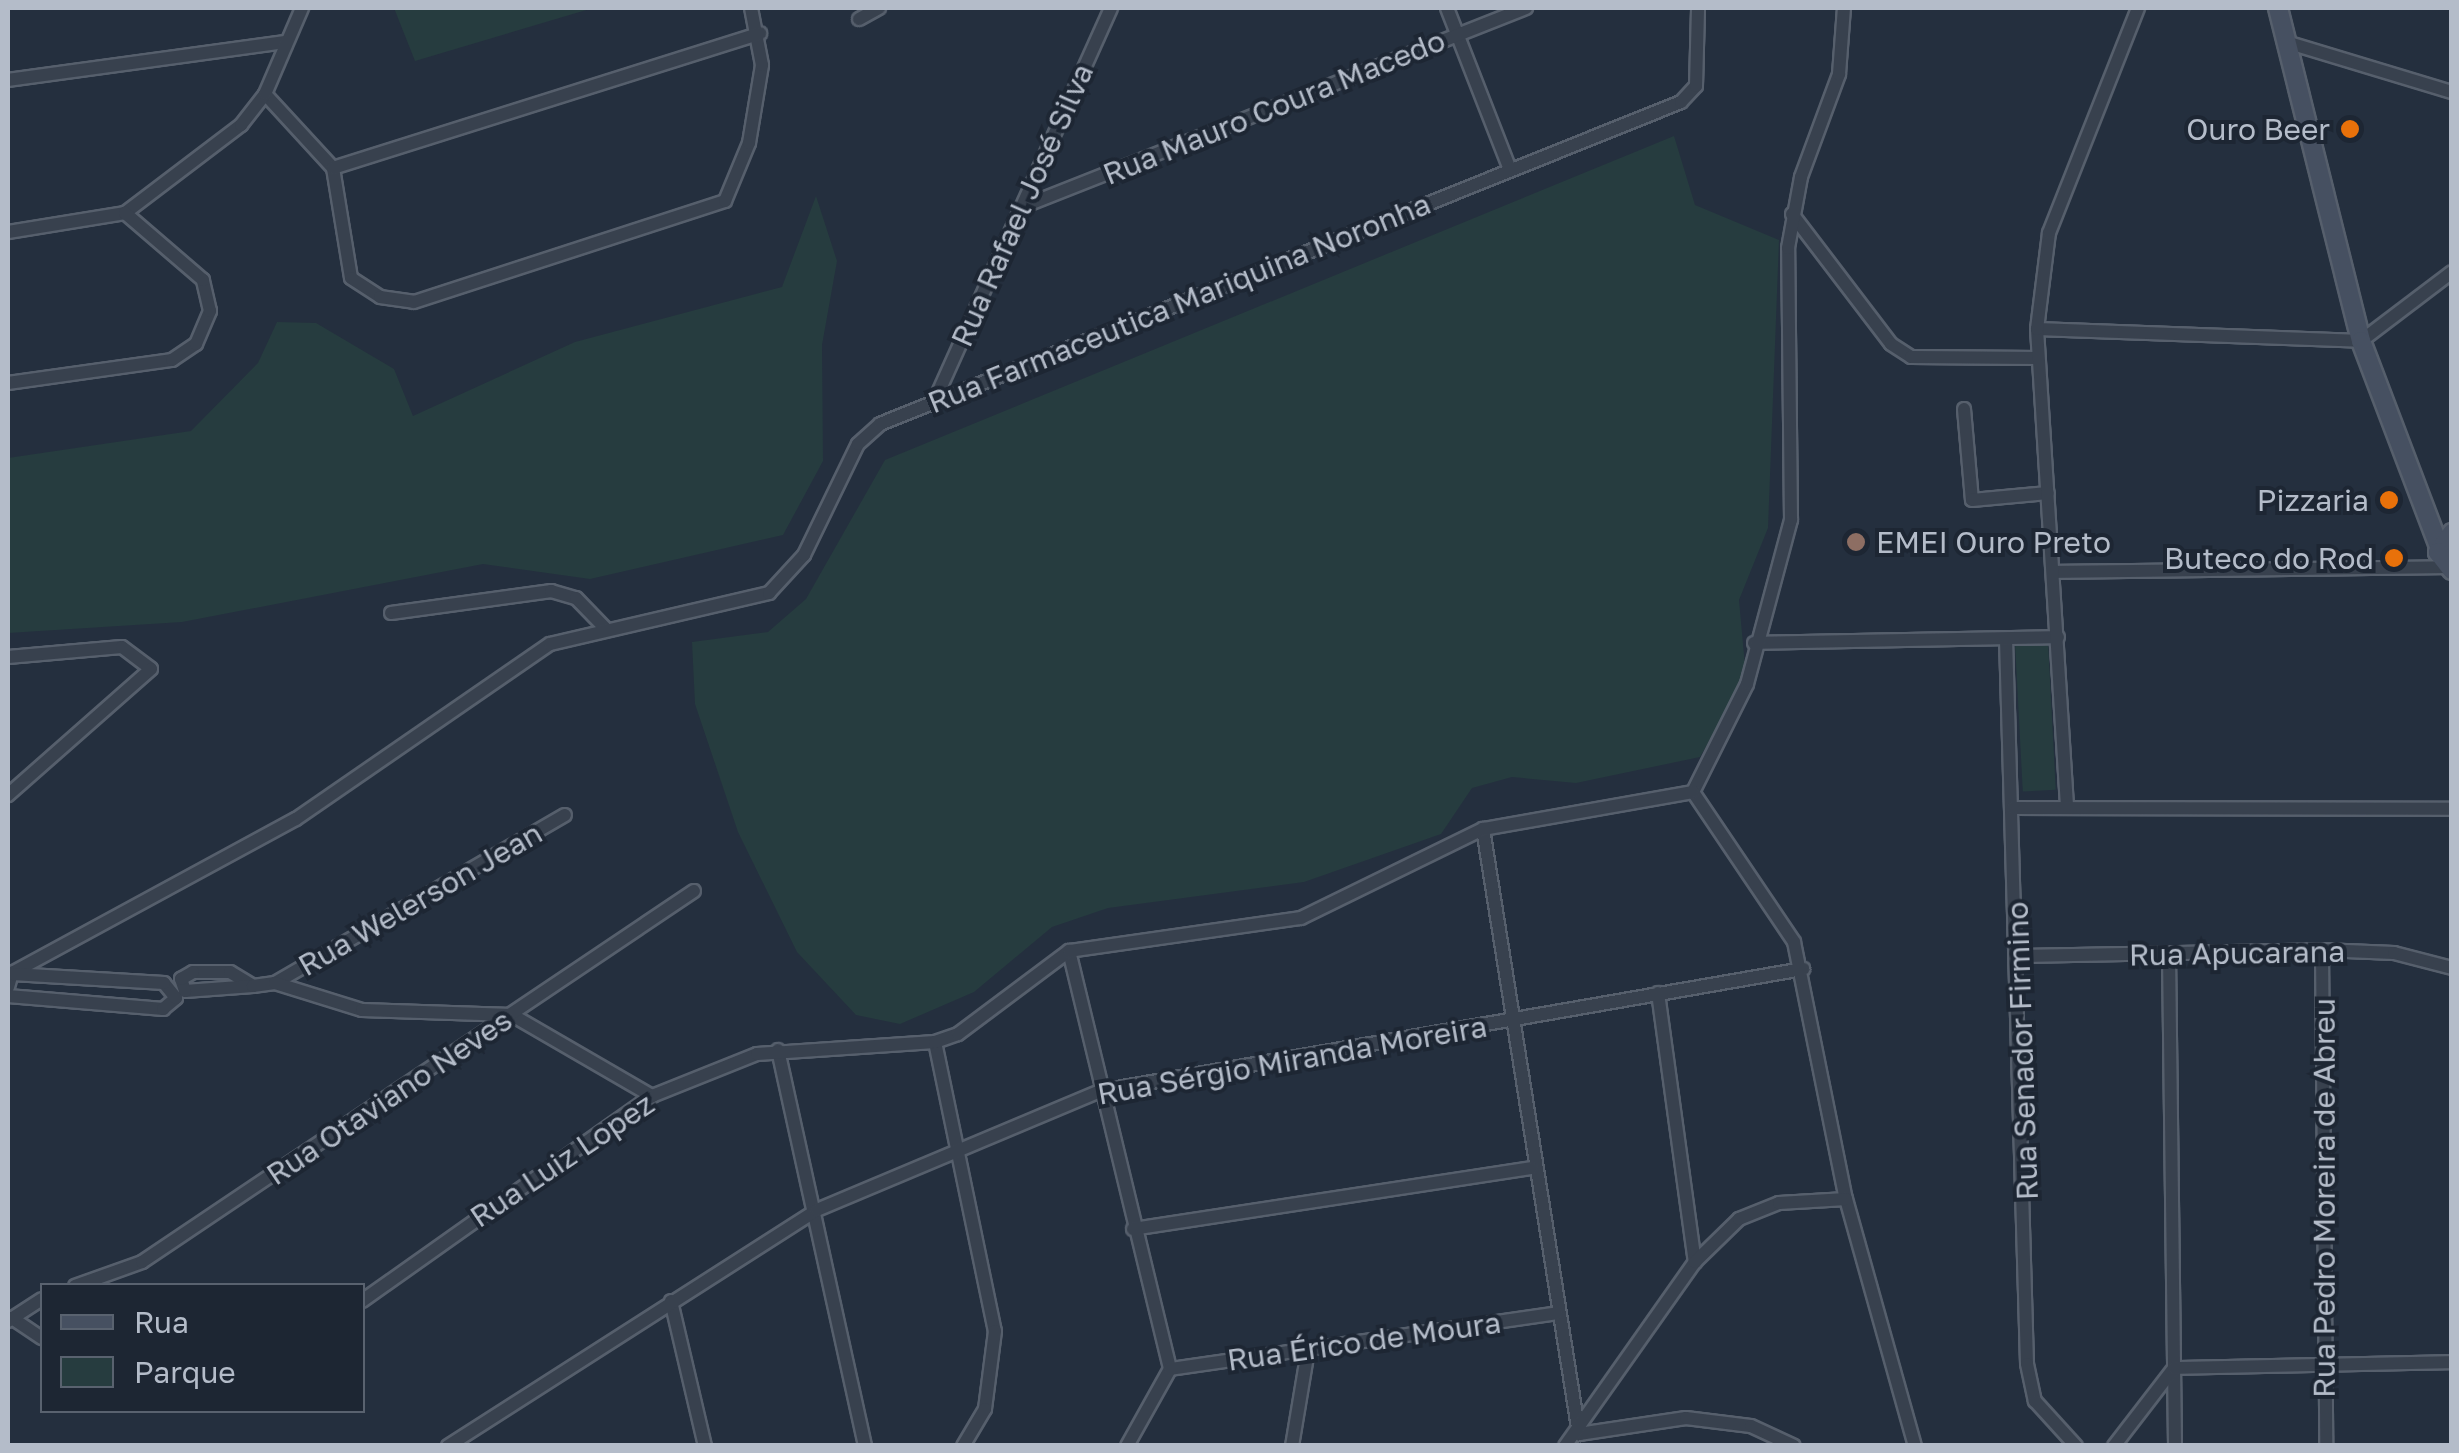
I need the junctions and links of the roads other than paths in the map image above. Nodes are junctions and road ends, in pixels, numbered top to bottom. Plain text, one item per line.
1 (302, 8) edge
2 (751, 8) edge
3 (879, 8) edge
4 (1111, 8) edge
5 (1447, 8) edge
6 (1526, 8) edge
7 (1698, 8) edge
8 (1844, 8) edge
9 (2138, 8) edge
10 (2278, 8) edge
11 (860, 19) dead end
12 (760, 33) junction
13 (1458, 34) junction
14 (286, 42) junction
15 (2286, 42) junction
16 (8, 80) edge
17 (2452, 92) edge
18 (265, 94) junction
19 (333, 168) junction
20 (1510, 170) junction
21 (1022, 207) junction
22 (125, 213) junction
23 (1792, 214) junction
24 (8, 232) edge
25 (2452, 272) edge
26 (2038, 330) junction
27 (2361, 341) junction
28 (2038, 358) junction
29 (8, 383) edge
30 (934, 402) junction
31 (1964, 408) dead end
32 (2048, 493) junction
33 (2446, 549) edge
34 (2053, 572) junction
35 (391, 613) dead end
36 (606, 629) junction
37 (2058, 637) junction
38 (2006, 640) junction
39 (1754, 644) junction
40 (8, 657) edge
41 (1693, 792) junction
42 (8, 795) edge
43 (2067, 806) junction
44 (2013, 808) junction
45 (2452, 809) edge
46 (565, 815) dead end
47 (1483, 830) junction
48 (694, 890) dead end
49 (2322, 950) junction
50 (1069, 951) junction
51 (2169, 953) junction
52 (2021, 956) junction
53 (2452, 968) edge
54 (1803, 970) junction
55 (9, 978) edge
56 (275, 983) junction
57 (253, 986) junction
58 (1658, 994) junction
59 (8, 996) edge
60 (512, 1015) junction
61 (1510, 1021) junction
62 (934, 1042) junction
63 (778, 1050) junction
64 (1100, 1091) junction
65 (652, 1096) junction
66 (958, 1148) junction
67 (1531, 1168) junction
68 (1846, 1199) junction
69 (817, 1210) junction
70 (1133, 1229) junction
71 (1695, 1262) junction
72 (83, 1283) edge
73 (365, 1299) edge
74 (40, 1300) edge
75 (670, 1301) junction
76 (1557, 1312) junction
77 (10, 1320) edge
78 (40, 1337) edge
79 (1308, 1350) junction
80 (2452, 1362) edge
81 (2325, 1366) junction
82 (2174, 1368) junction
83 (1170, 1369) junction
84 (1579, 1434) junction
85 (1295, 1442) edge
86 (704, 1445) edge
87 (448, 1446) edge
88 (866, 1446) edge
89 (963, 1446) edge
90 (1127, 1446) edge
91 (1565, 1446) edge
92 (1794, 1446) edge
93 (1915, 1446) edge
94 (2076, 1446) edge
95 (2114, 1446) edge
96 (2175, 1446) edge
97 (2326, 1446) edge

1 - 14 street
2 - 12 street
3 - 11 street
4 - 21 street, Rua Rafael José Silva
5 - 13 street
6 - 13 street, Rua Mauro Coura Macedo
7 - 20 street, Rua Farmaceutica Mariquina Noronha
8 - 23 street
9 - 26 street
10 - 15 main road
12 - 19 street
12 - 19 street
13 - 20 street
13 - 21 street, Rua Mauro Coura Macedo
14 - 16 street
14 - 18 street
15 - 17 street
15 - 27 main road
18 - 19 street
18 - 22 street
20 - 30 street, Rua Farmaceutica Mariquina Noronha
21 - 30 street, Rua Rafael José Silva
22 - 24 street
22 - 29 street
23 - 28 street
23 - 39 street
25 - 27 street
26 - 27 street
26 - 28 street
27 - 33 main road
28 - 32 street
30 - 36 street, Rua Farmaceutica Mariquina Noronha
31 - 32 street
32 - 34 street
33 - 34 street
34 - 37 street
35 - 36 street
36 - 55 street
37 - 38 street
37 - 43 street
38 - 39 street
38 - 44 street, Rua Senador Firmino
39 - 41 street
40 - 42 street
41 - 47 street
41 - 54 street
43 - 44 street
43 - 45 street
44 - 52 street, Rua Senador Firmino
46 - 56 street, Rua Welerson Jean
47 - 50 street
47 - 61 street
48 - 60 street, Rua Otaviano Neves
49 - 51 street, Rua Apucarana
49 - 53 street, Rua Apucarana
49 - 81 street, Rua Pedro Moreira de Abreu
50 - 62 street
50 - 64 street
51 - 52 street, Rua Apucarana
51 - 82 street
52 - 94 street, Rua Senador Firmino
54 - 58 street, Rua Sérgio Miranda Moreira
54 - 68 street
55 - 59 street
56 - 57 street
56 - 60 street
57 - 57 street
58 - 61 street, Rua Sérgio Miranda Moreira
58 - 71 street
60 - 65 street
60 - 72 street, Rua Otaviano Neves
61 - 64 street, Rua Sérgio Miranda Moreira
61 - 67 street
62 - 63 street, Rua Luiz Lopez
62 - 66 street
63 - 65 street, Rua Luiz Lopez
63 - 69 street
64 - 66 street, Rua Sérgio Miranda Moreira
64 - 70 street
65 - 73 street, Rua Luiz Lopez
66 - 69 street, Rua Sérgio Miranda Moreira
66 - 89 street
67 - 70 street
67 - 76 street
68 - 71 street
68 - 93 street
69 - 75 street, Rua Sérgio Miranda Moreira
69 - 88 street
70 - 83 street
71 - 84 street
74 - 77 street
75 - 86 street
75 - 87 street, Rua Sérgio Miranda Moreira
76 - 79 street, Rua Érico de Moura
76 - 84 street
77 - 78 street
79 - 83 street, Rua Érico de Moura
79 - 85 street
80 - 81 street
81 - 82 street
81 - 97 street, Rua Pedro Moreira de Abreu
82 - 95 street
82 - 96 street
83 - 90 street
84 - 91 street
84 - 92 street

